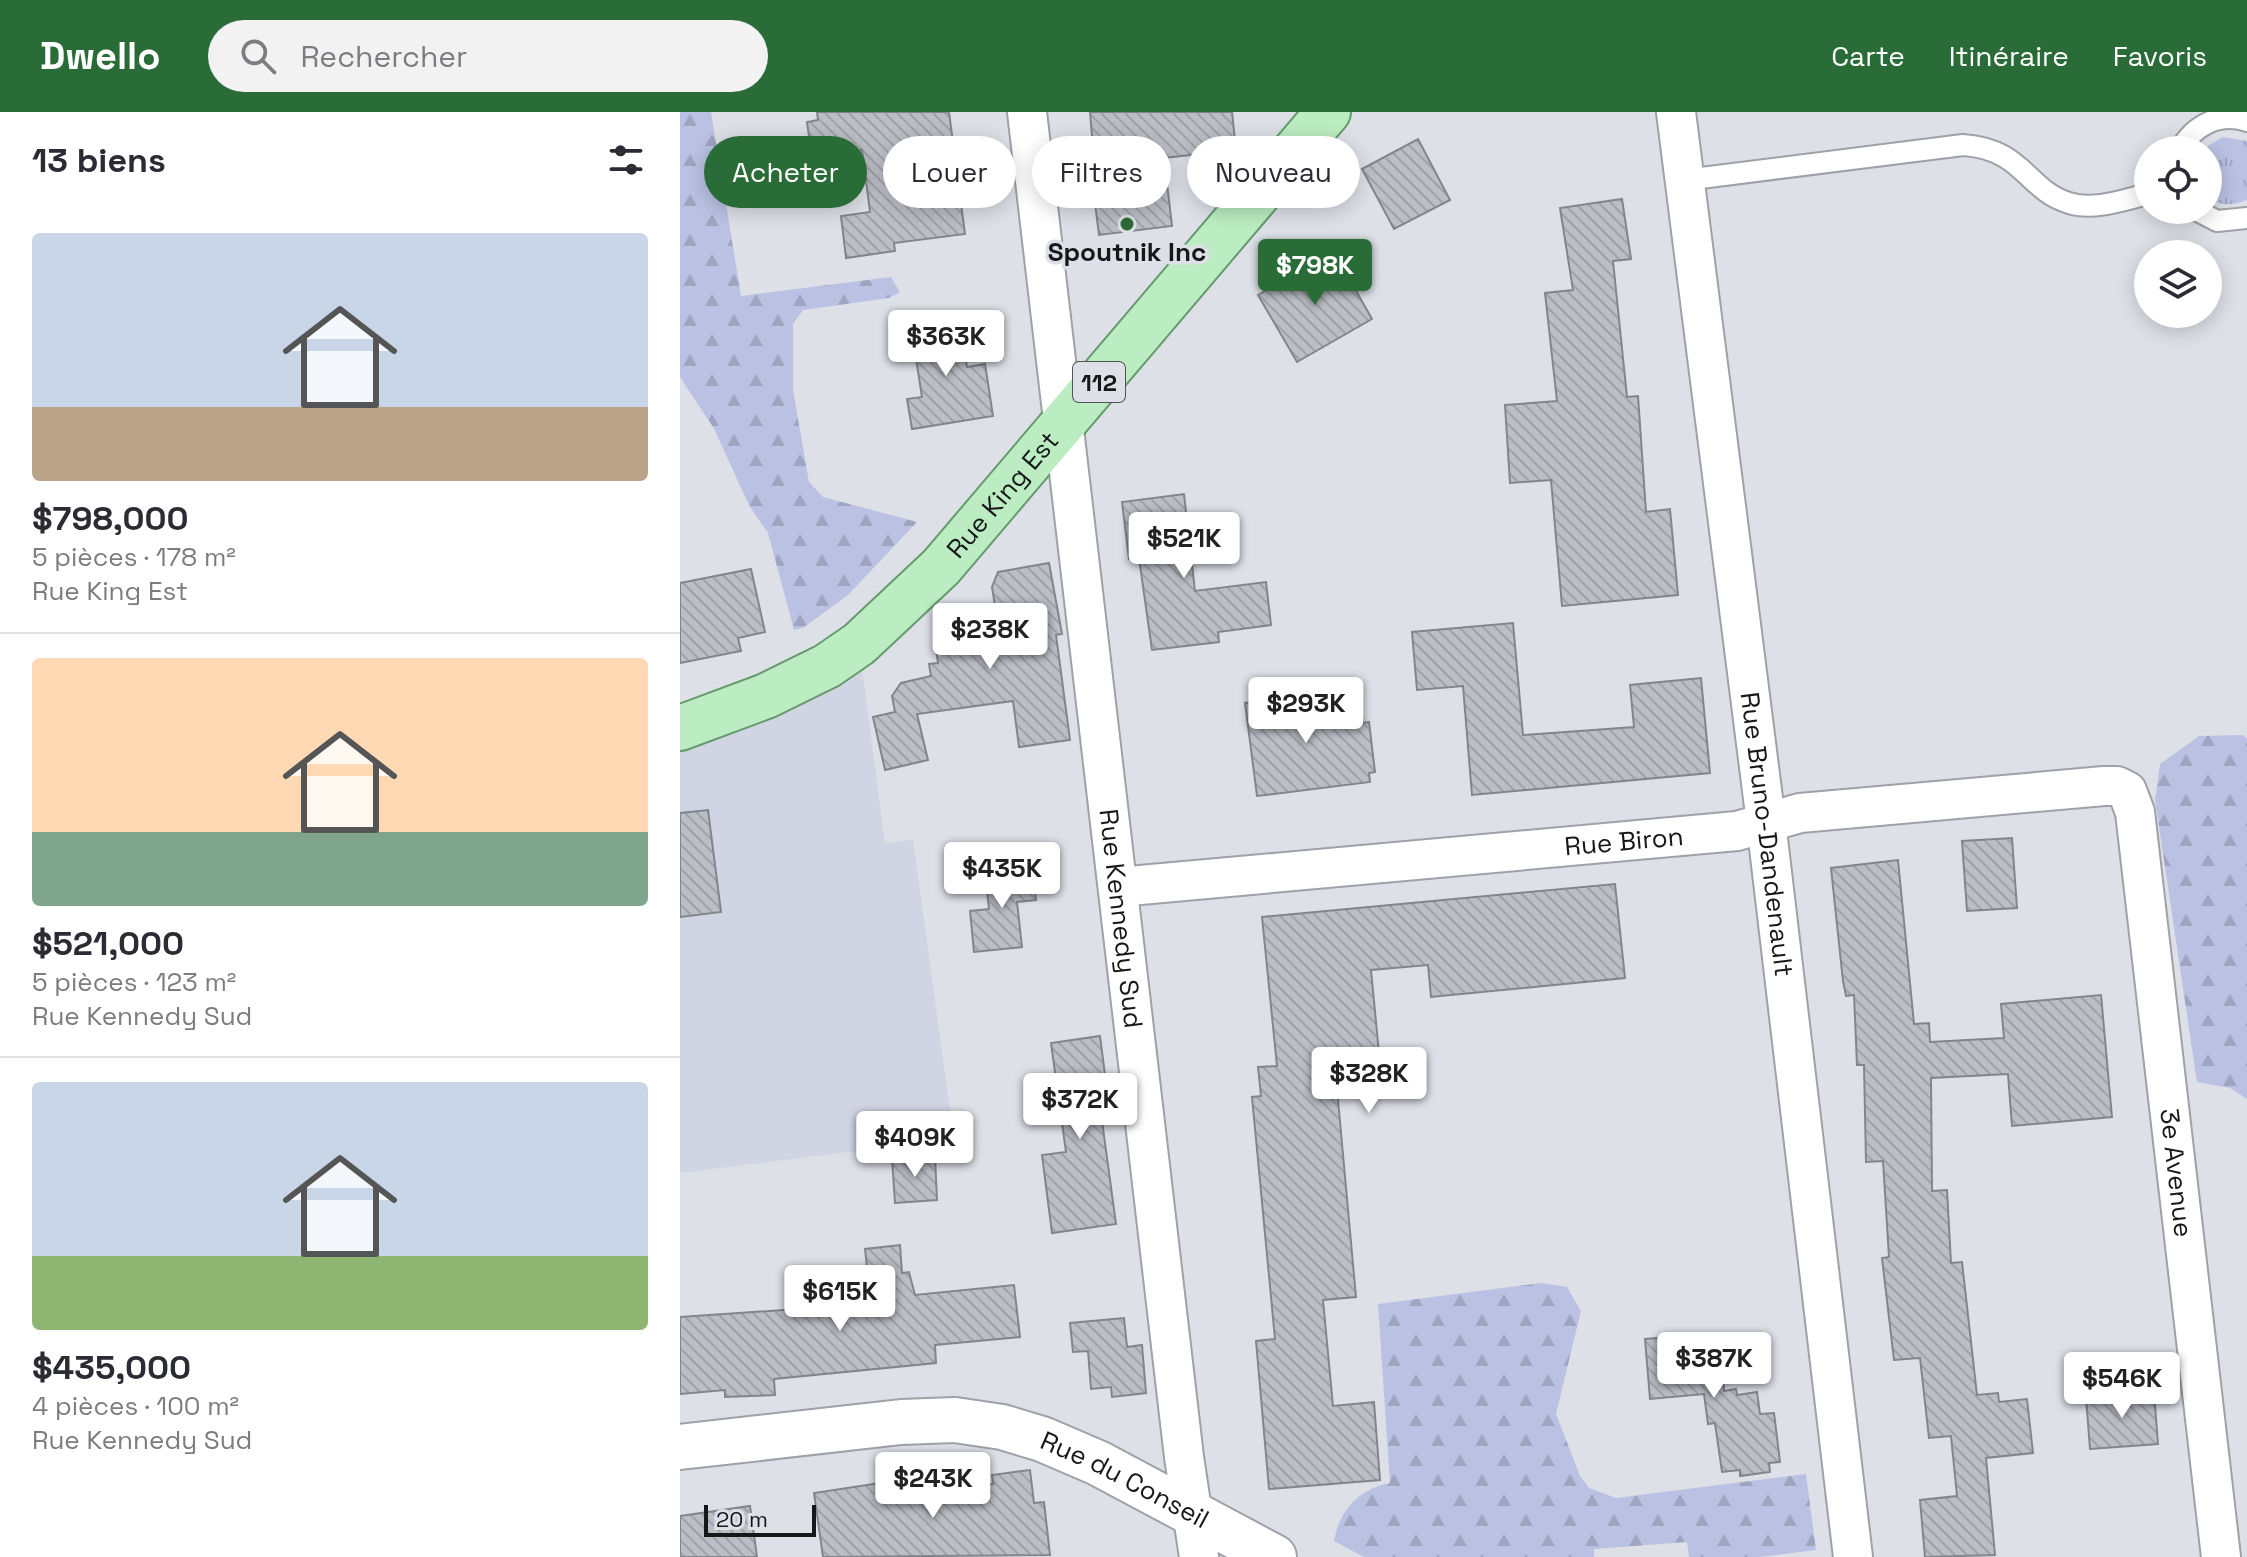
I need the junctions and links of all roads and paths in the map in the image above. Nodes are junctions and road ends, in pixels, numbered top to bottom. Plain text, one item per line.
1 (1027, 112) edge
2 (1328, 112) edge
3 (1676, 112) edge
4 (2242, 117) edge
5 (2190, 136) edge
6 (1685, 180) junction
7 (2134, 197) edge
8 (2247, 218) edge
9 (2222, 220) edge
10 (1064, 424) junction
11 (680, 728) edge
12 (2127, 791) joint
13 (1766, 822) junction
14 (1118, 887) junction
15 (680, 1447) edge
16 (1193, 1515) junction
17 (1199, 1557) edge
18 (1274, 1557) edge
19 (1853, 1557) edge
20 (2221, 1557) edge

1 - 10 street, Rue Kennedy Sud
2 - 10 main road, Rue King Est / 112
3 - 6 street, Rue Bruno-Dandenault
4 - 5 lane
6 - 7 lane
6 - 13 street, Rue Bruno-Dandenault
8 - 9 lane
10 - 11 main road, Rue King Est / 112
10 - 14 street, Rue Kennedy Sud
12 - 13 street, Rue Biron
12 - 20 street, 3e Avenue
13 - 14 street, Rue Biron
13 - 19 street, Rue Bruno-Dandenault
14 - 16 street, Rue Kennedy Sud
15 - 16 street, Rue du Conseil
16 - 17 street, Rue Kennedy Sud
16 - 18 street, Rue du Conseil

